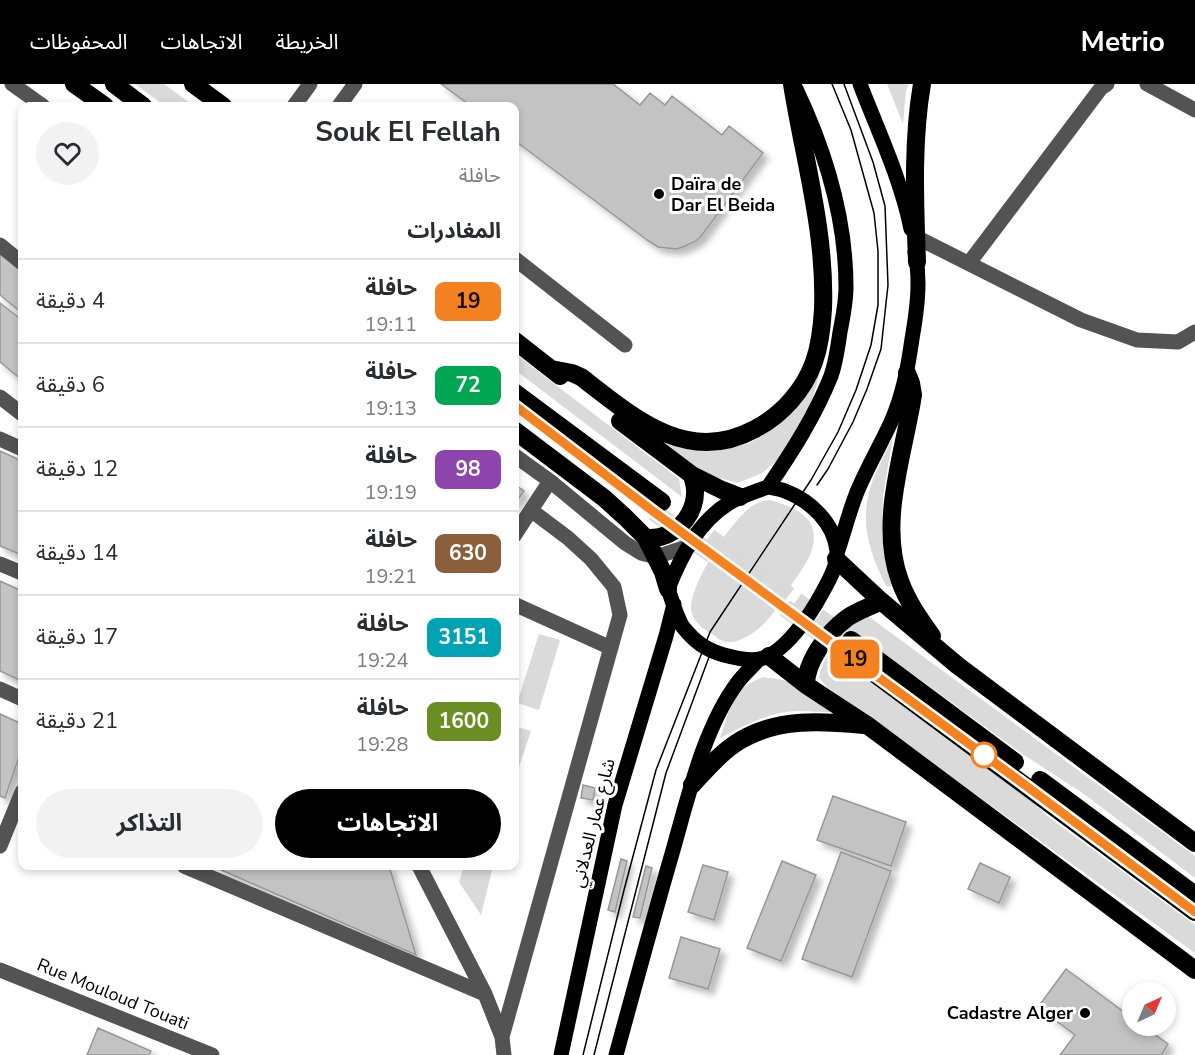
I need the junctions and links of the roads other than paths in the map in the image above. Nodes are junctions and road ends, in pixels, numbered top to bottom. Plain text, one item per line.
1 (12, 84) edge
2 (74, 84) edge
3 (114, 84) edge
4 (193, 84) edge
5 (310, 84) edge
6 (355, 84) edge
7 (793, 84) edge
8 (860, 84) edge
9 (922, 84) edge
10 (1107, 84) edge
11 (1147, 84) edge
12 (37, 102) edge
13 (99, 102) edge
14 (138, 102) edge
15 (217, 102) edge
16 (297, 102) edge
17 (342, 102) edge
18 (1195, 110) edge
19 (916, 237) junction
20 (0, 245) edge
21 (18, 260) edge
22 (917, 261) junction
23 (519, 262) edge
24 (969, 263) junction
25 (1195, 332) edge
26 (519, 344) edge
27 (625, 345) dead end
28 (551, 369) junction
29 (907, 373) junction
30 (519, 396) edge
31 (0, 397) edge
32 (519, 409) edge
33 (18, 411) edge
34 (519, 434) edge
35 (0, 439) edge
36 (18, 447) edge
37 (519, 458) edge
38 (692, 475) junction
39 (550, 482) junction
40 (768, 487) junction
41 (740, 497) junction
42 (532, 511) junction
43 (519, 529) edge
44 (646, 538) junction
45 (689, 546) junction
46 (837, 556) junction
47 (656, 557) junction
48 (0, 564) edge
49 (18, 571) edge
50 (671, 596) junction
51 (881, 601) junction
52 (519, 606) edge
53 (611, 648) junction
54 (764, 657) junction
55 (957, 665) junction
56 (807, 685) junction
57 (0, 689) edge
58 (18, 697) edge
59 (867, 725) junction
60 (692, 785) junction
61 (18, 801) edge
62 (5, 819) edge
63 (1195, 843) edge
64 (0, 846) edge
65 (193, 870) edge
66 (421, 870) edge
67 (1195, 895) edge
68 (1195, 912) edge
69 (0, 970) edge
70 (1195, 970) edge
71 (485, 994) junction
72 (502, 1037) junction
73 (212, 1055) edge
74 (504, 1055) edge
75 (561, 1055) edge
76 (616, 1055) edge

1 - 12 street
2 - 13 highway
3 - 14 highway
4 - 15 highway
5 - 16 street
6 - 17 street
7 - 28 highway
7 - 40 main road
8 - 22 main road
9 - 19 highway
10 - 24 street
11 - 18 street
19 - 22 highway
19 - 24 street
20 - 21 street
22 - 29 main road
23 - 27 street
24 - 25 street
26 - 28 highway
28 - 38 highway
29 - 46 main road
29 - 55 highway
30 - 32 highway
31 - 33 street
34 - 44 highway
35 - 36 street
37 - 39 street
38 - 41 highway
38 - 44 highway
39 - 42 street
39 - 47 street
40 - 41 main road
40 - 46 main road
41 - 45 main road
42 - 43 street
42 - 53 street
44 - 47 highway
45 - 47 street
45 - 50 main road
46 - 51 highway
46 - 54 main road
47 - 50 highway
48 - 49 street
50 - 54 main road
50 - 75 main road, شارع عمار العدلاني
51 - 55 highway
51 - 56 highway
52 - 53 street
53 - 72 street
54 - 56 highway
54 - 60 main road
55 - 63 highway
56 - 59 highway
57 - 58 street
59 - 60 highway
59 - 70 highway
60 - 76 main road
61 - 62 street
62 - 64 street
65 - 71 street
66 - 71 street
67 - 68 highway
69 - 73 street, Rue Mouloud Touati
71 - 72 street
72 - 74 street

